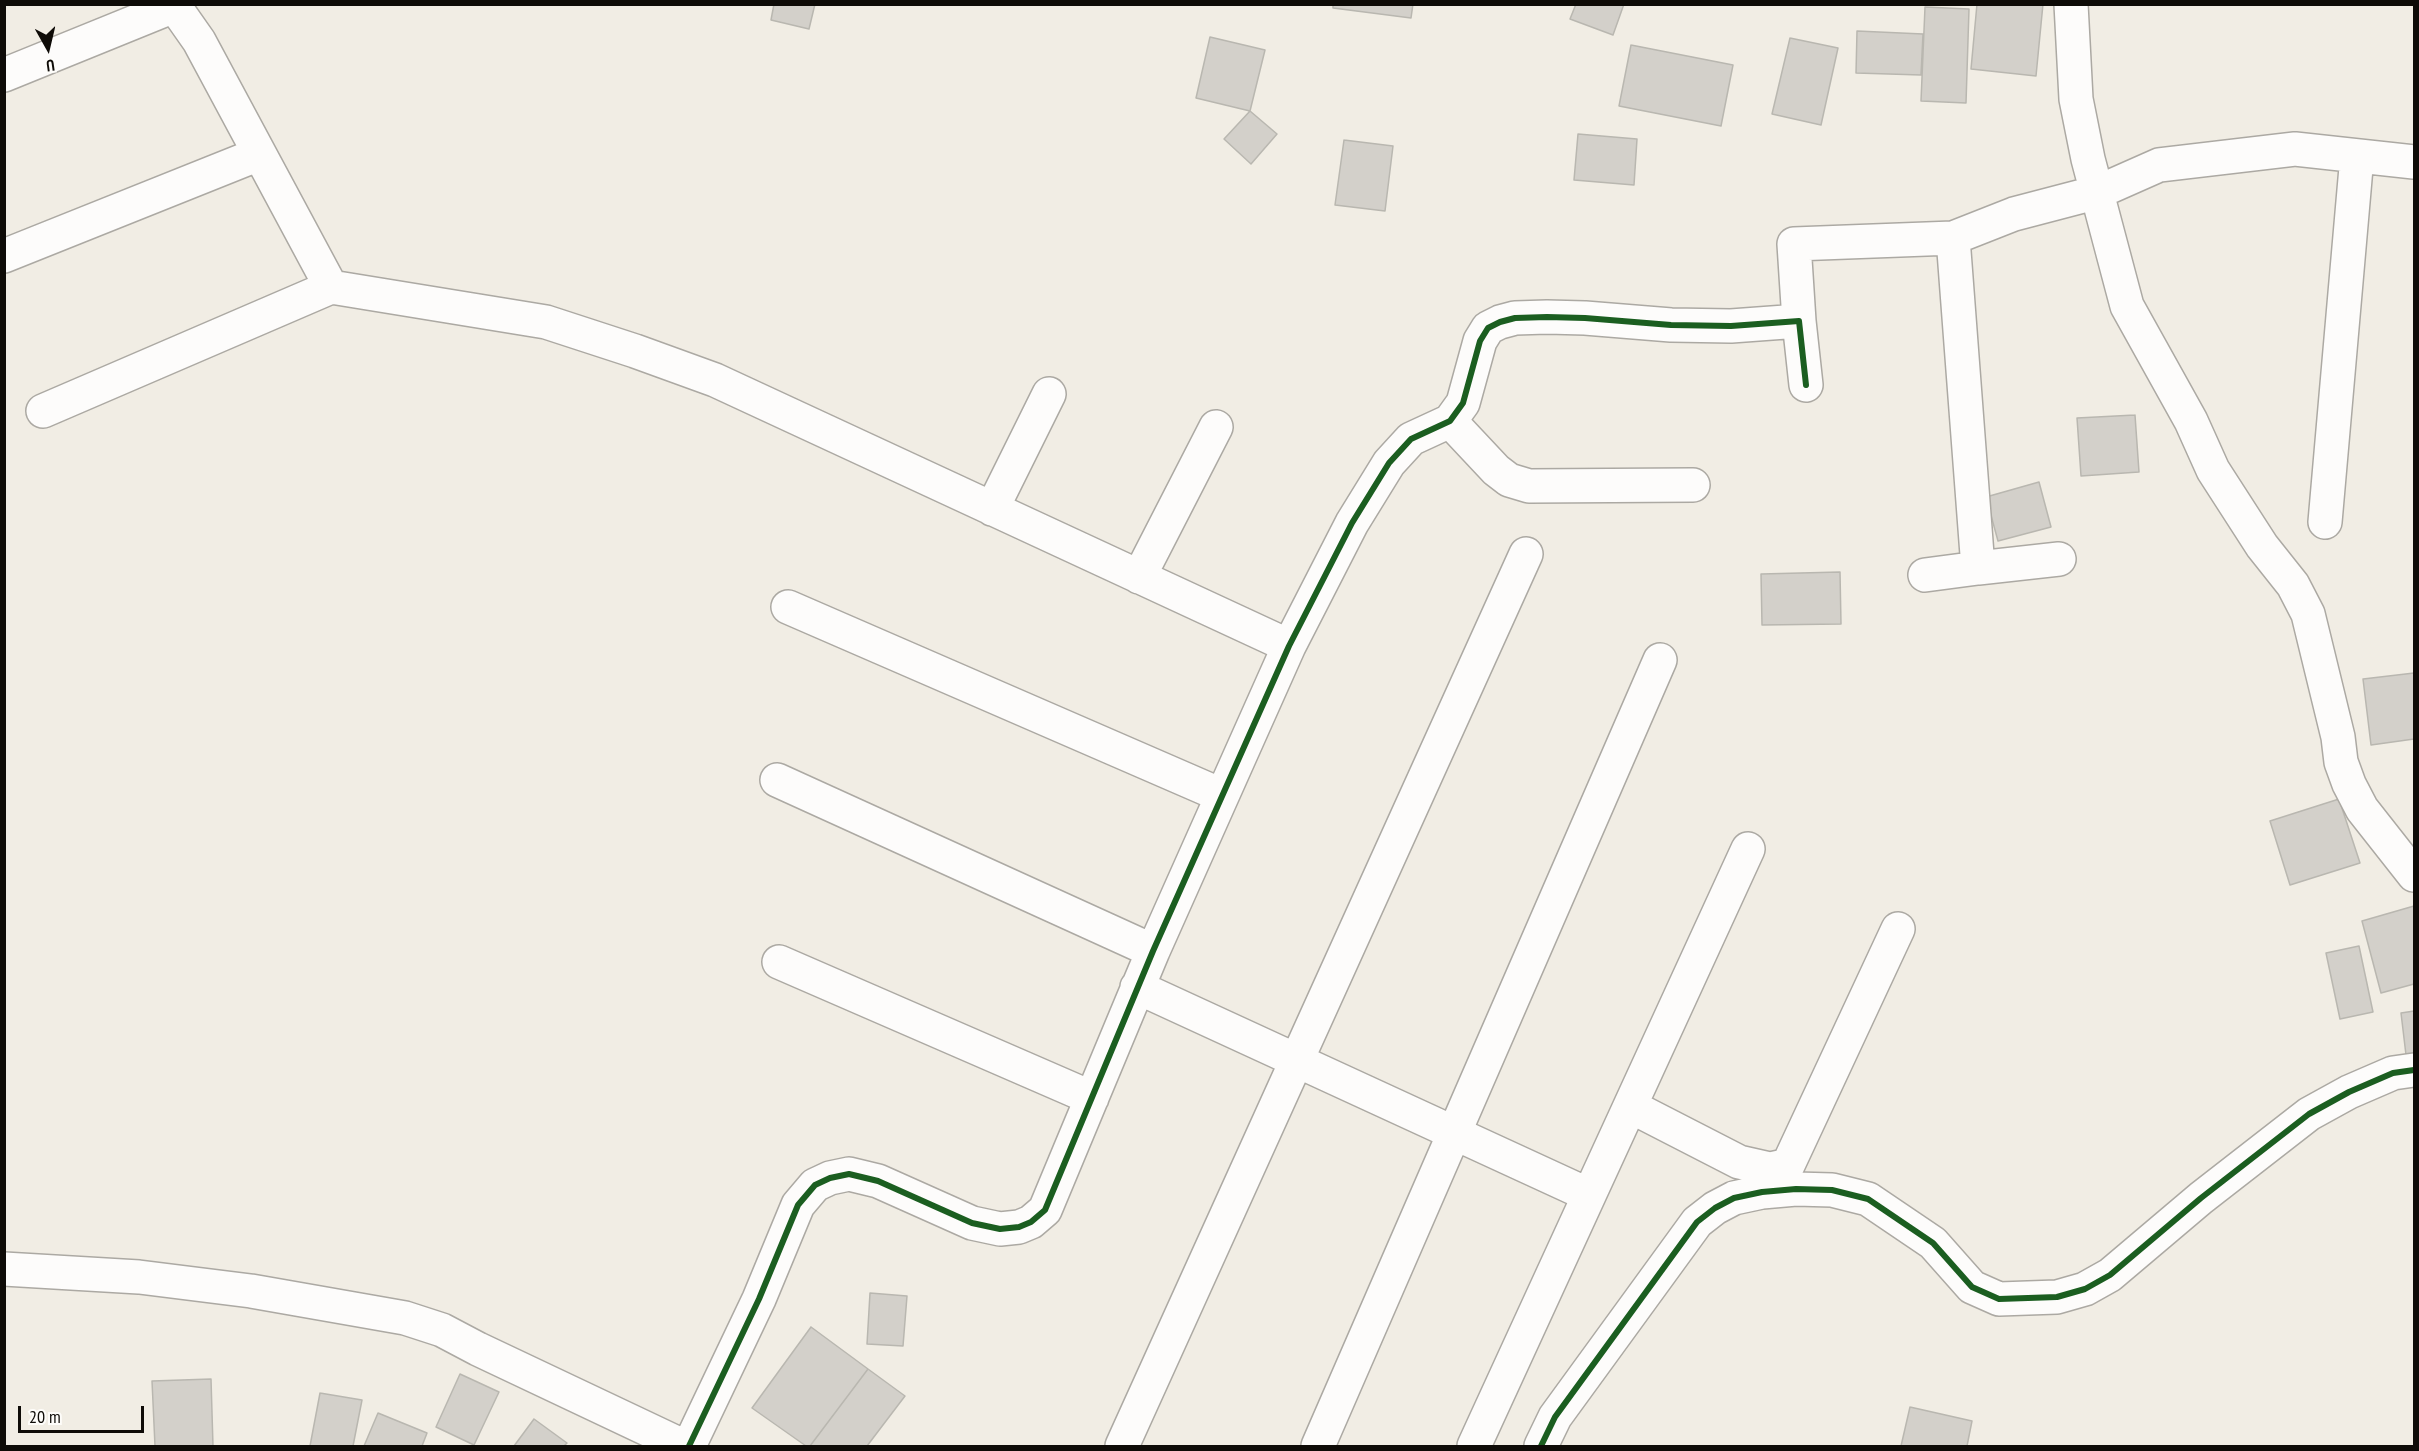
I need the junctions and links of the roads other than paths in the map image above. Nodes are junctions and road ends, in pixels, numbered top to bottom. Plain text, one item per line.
1 (2071, 4) edge
2 (173, 5) edge
3 (4, 75) edge
4 (259, 154) junction
5 (2357, 156) junction
6 (2415, 162) edge
7 (2098, 192) junction
8 (1953, 238) junction
9 (4, 256) edge
10 (331, 287) junction
11 (1799, 321) junction
12 (1806, 386) dead end
13 (1049, 394) dead end
14 (43, 411) dead end
15 (1450, 421) junction
16 (1216, 427) dead end
17 (1693, 485) dead end
18 (992, 509) junction
19 (2325, 522) dead end
20 (1526, 554) dead end
21 (2059, 558) dead end
22 (1978, 568) junction
23 (1925, 574) dead end
24 (1139, 577) junction
25 (788, 607) dead end
26 (1289, 646) junction
27 (1660, 660) dead end
28 (777, 780) dead end
29 (1221, 795) junction
30 (1748, 849) dead end
31 (2415, 875) edge
32 (1898, 929) dead end
33 (1153, 951) junction
34 (779, 962) dead end
35 (1137, 987) junction
36 (1296, 1061) junction
37 (2415, 1070) edge
38 (1092, 1098) junction
39 (1630, 1106) junction
40 (1454, 1133) junction
41 (1589, 1195) junction
42 (4, 1269) edge
43 (683, 1446) edge
44 (689, 1446) edge
45 (1122, 1446) edge
46 (1317, 1446) edge
47 (1474, 1446) edge
48 (1541, 1446) edge

1 - 7 street
2 - 3 street
2 - 4 street
4 - 9 street
4 - 10 street
5 - 6 street
5 - 7 street
5 - 19 street
7 - 8 street
7 - 31 street
8 - 11 street
8 - 22 street
10 - 14 street
10 - 18 street
11 - 12 street
11 - 15 street
13 - 18 street
15 - 17 street
15 - 26 street
16 - 24 street
18 - 24 street
20 - 36 street
21 - 22 street
22 - 23 street
24 - 26 street
25 - 29 street
26 - 29 street
27 - 40 street
28 - 33 street
29 - 33 street
30 - 39 street
32 - 39 street
33 - 35 street
34 - 38 street
35 - 36 street
35 - 38 street
36 - 40 street
36 - 45 street
37 - 48 street
38 - 44 street
39 - 41 street
40 - 41 street
40 - 46 street
41 - 47 street
42 - 43 street

